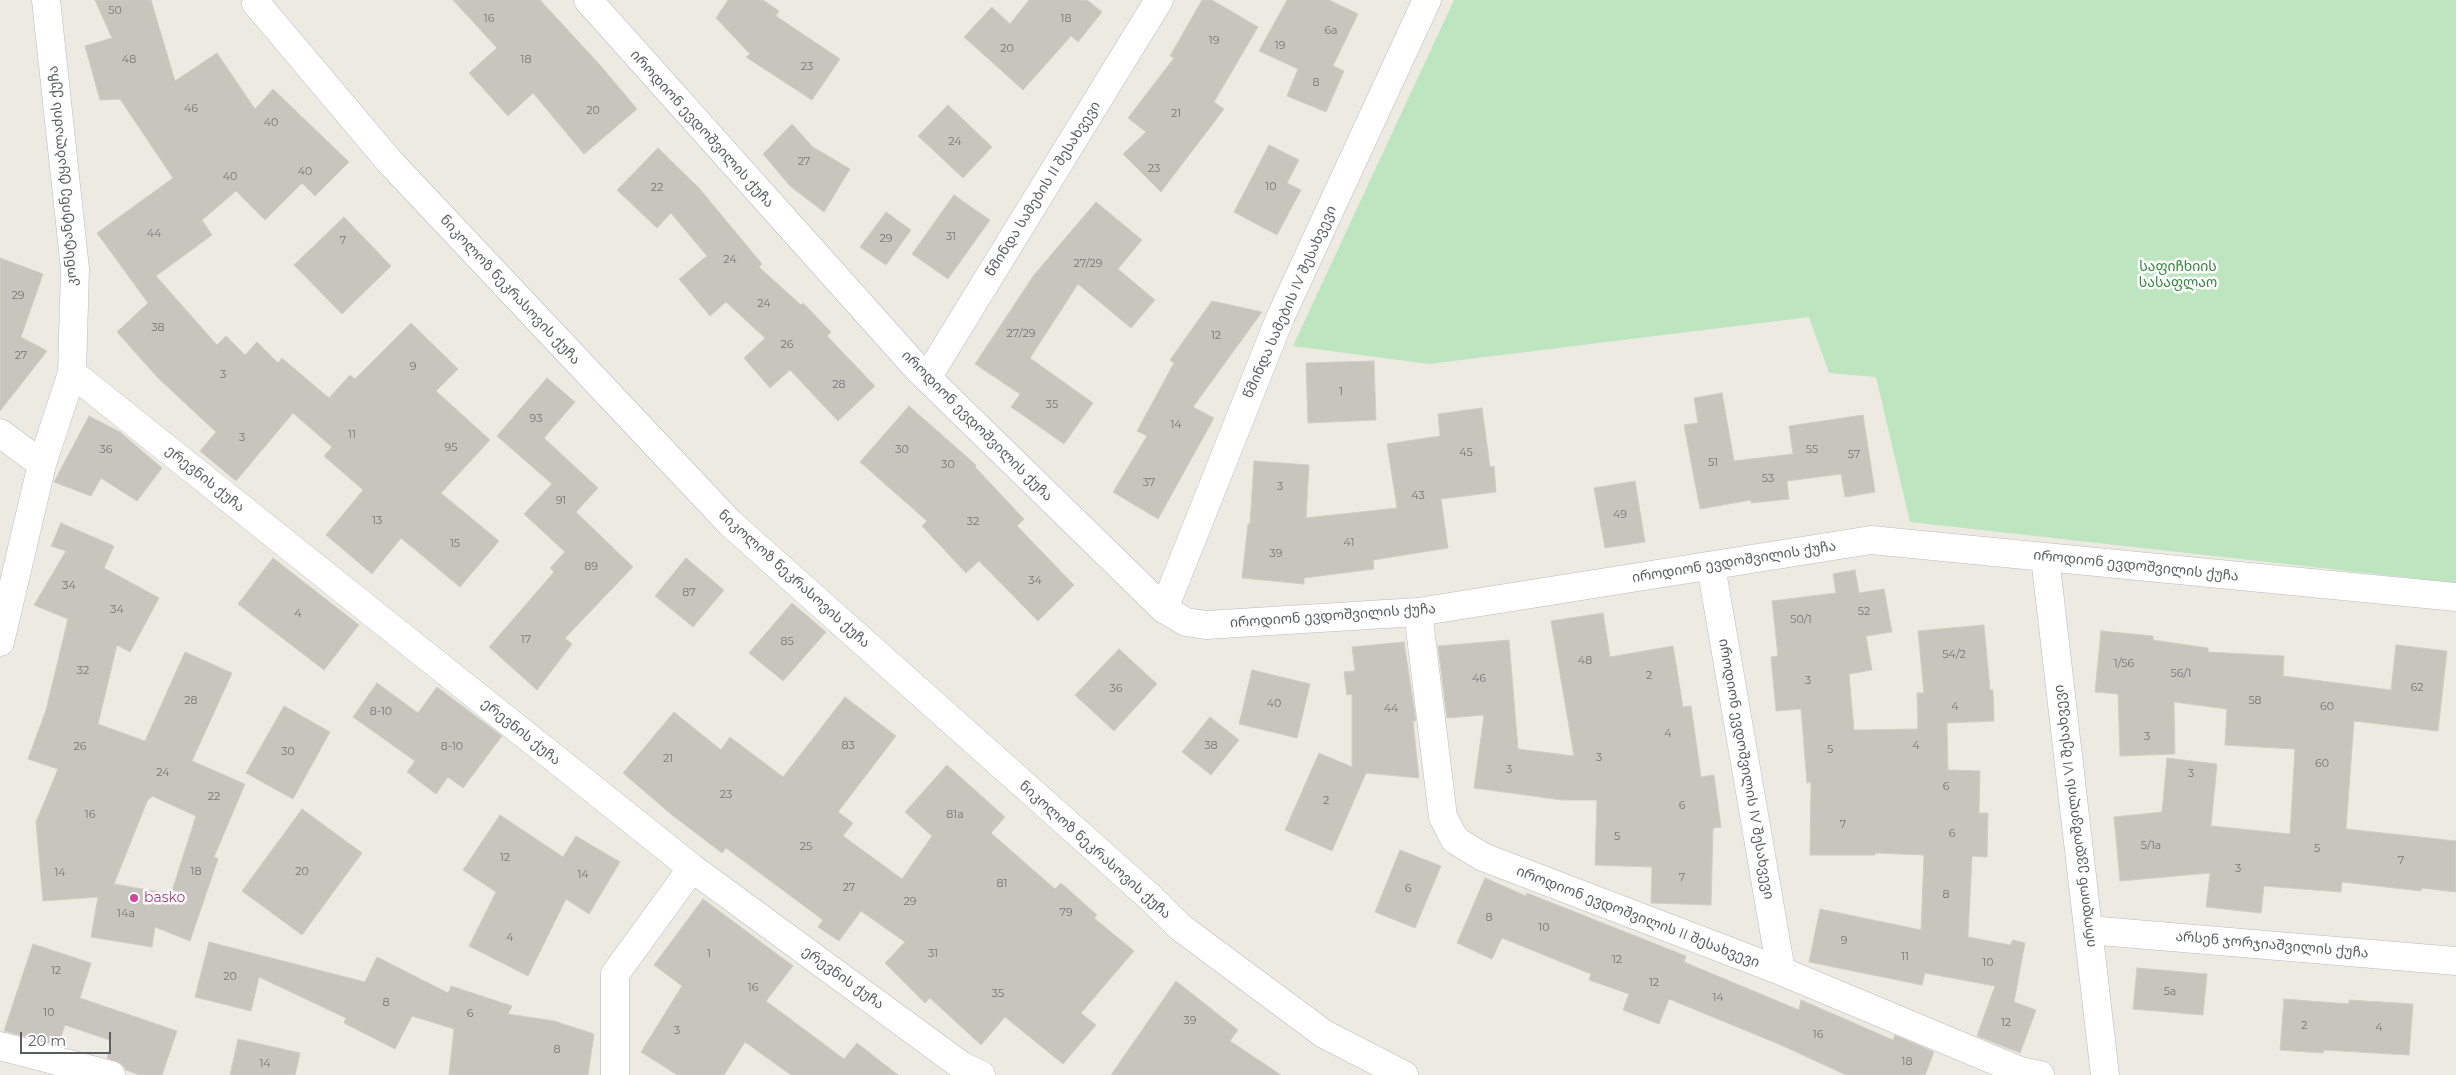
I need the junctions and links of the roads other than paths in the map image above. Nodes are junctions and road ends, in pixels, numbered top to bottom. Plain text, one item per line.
1 (46, 0) edge
2 (588, 0) edge
3 (1159, 0) edge
4 (1427, 0) edge
5 (256, 3) dead end
6 (72, 374) junction
7 (926, 378) junction
8 (0, 433) edge
9 (42, 464) junction
10 (2045, 556) junction
11 (1711, 566) junction
12 (2456, 597) edge
13 (1164, 609) junction
14 (1418, 612) junction
15 (0, 642) edge
16 (692, 868) junction
17 (2088, 930) junction
18 (2456, 961) edge
19 (1781, 971) junction
20 (0, 1046) edge
21 (111, 1075) edge
22 (615, 1075) edge
23 (981, 1075) edge
24 (1404, 1075) edge
25 (2040, 1075) edge
26 (2105, 1075) edge

1 - 6 street, კონსტანტინე ტყაბლაძის ქუჩა
2 - 7 street, იროდიონ ევდოშვილის ქუჩა
3 - 7 street, წმინდა სამების II შესახვევი
4 - 13 street, წმინდა სამების IV შესახვევი
5 - 24 street, ნიკოლოზ ნეკრასოვის ქუჩა
6 - 9 street, კონსტანტინე ტყაბლაძის ქუჩა
6 - 16 street, ერევნის ქუჩა
7 - 13 street, იროდიონ ევდოშვილის ქუჩა
8 - 9 street
9 - 15 street, კონსტანტინე ტყაბლაძის ქუჩა
10 - 11 street, იროდიონ ევდოშვილის ქუჩა
10 - 12 street, იროდიონ ევდოშვილის ქუჩა
10 - 17 street, იროდიონ ევდოშვილის VI შესახვევი
11 - 14 street, იროდიონ ევდოშვილის ქუჩა
11 - 19 street, იროდიონ ევდოშვილის IV შესახვევი
13 - 14 street, იროდიონ ევდოშვილის ქუჩა
14 - 19 street, იროდიონ ევდოშვილის II შესახვევი
16 - 22 street
16 - 23 street, ერევნის ქუჩა
17 - 18 street, არსენ ჯორჯიაშვილის ქუჩა
17 - 26 street, იროდიონ ევდოშვილის VI შესახვევი
19 - 25 street, იროდიონ ევდოშვილის II შესახვევი
20 - 21 street

